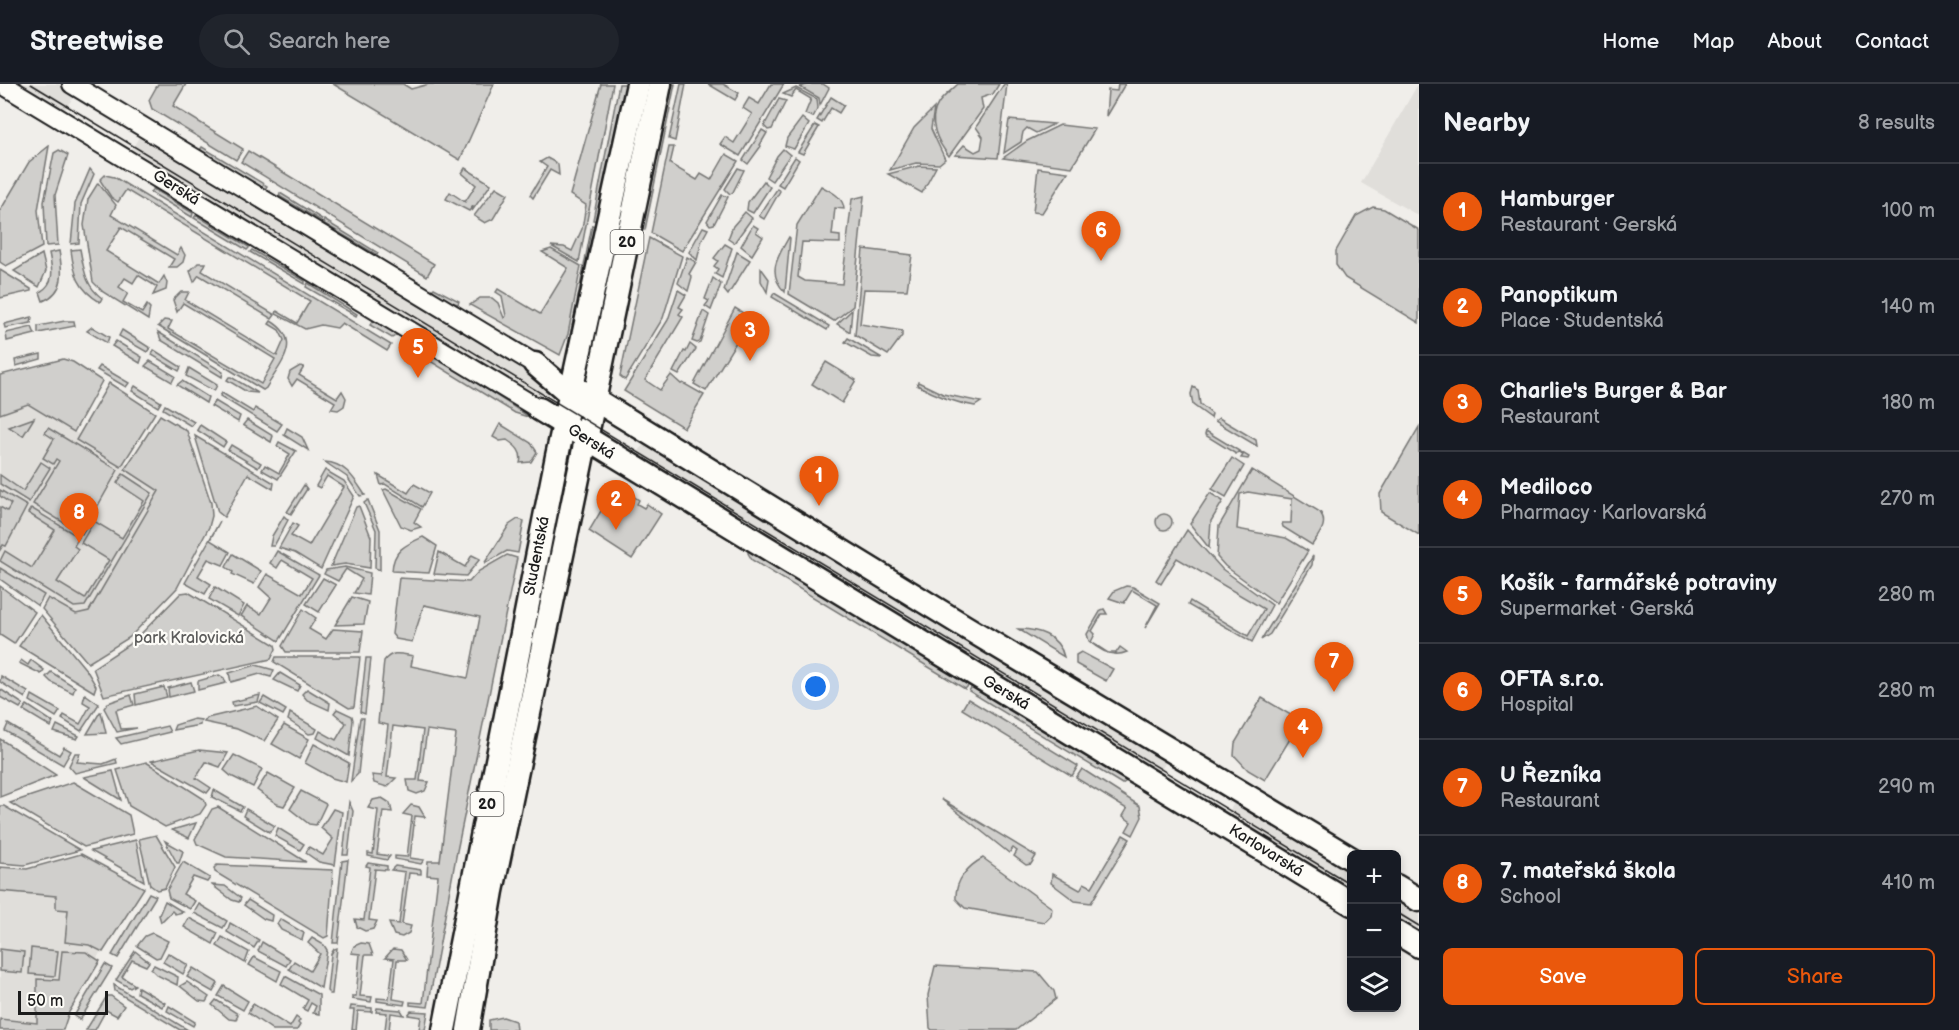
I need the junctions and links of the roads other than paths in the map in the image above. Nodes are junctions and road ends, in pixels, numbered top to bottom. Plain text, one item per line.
1 (2, 84) edge
2 (72, 84) edge
3 (638, 84) edge
4 (660, 84) edge
5 (578, 360) junction
6 (535, 364) junction
7 (600, 371) junction
8 (539, 409) junction
9 (580, 413) junction
10 (626, 417) junction
11 (558, 453) junction
12 (629, 466) junction
13 (580, 468) junction
14 (1180, 798) joint
15 (1347, 856) edge
16 (1401, 889) edge
17 (1419, 900) edge
18 (1347, 901) edge
19 (1401, 935) edge
20 (1419, 946) edge
21 (444, 1030) edge
22 (468, 1030) edge

1 - 8 street, Gerská
2 - 6 street
3 - 5 main road, 20
4 - 7 main road, Studentská / 20
5 - 6 main road
5 - 9 main road
6 - 9 main road
7 - 9 main road, Studentská / 20
7 - 10 main road
8 - 9 main road, Gerská
8 - 11 main road
9 - 10 main road
9 - 11 main road, Studentská / 20
9 - 12 main road, Gerská
9 - 13 main road, Studentská
10 - 15 main road
11 - 21 main road, Studentská / 20
12 - 13 main road
12 - 14 main road, Gerská
13 - 22 main road, Studentská / 20
14 - 18 main road, Karlovarská
16 - 17 main road
19 - 20 main road

